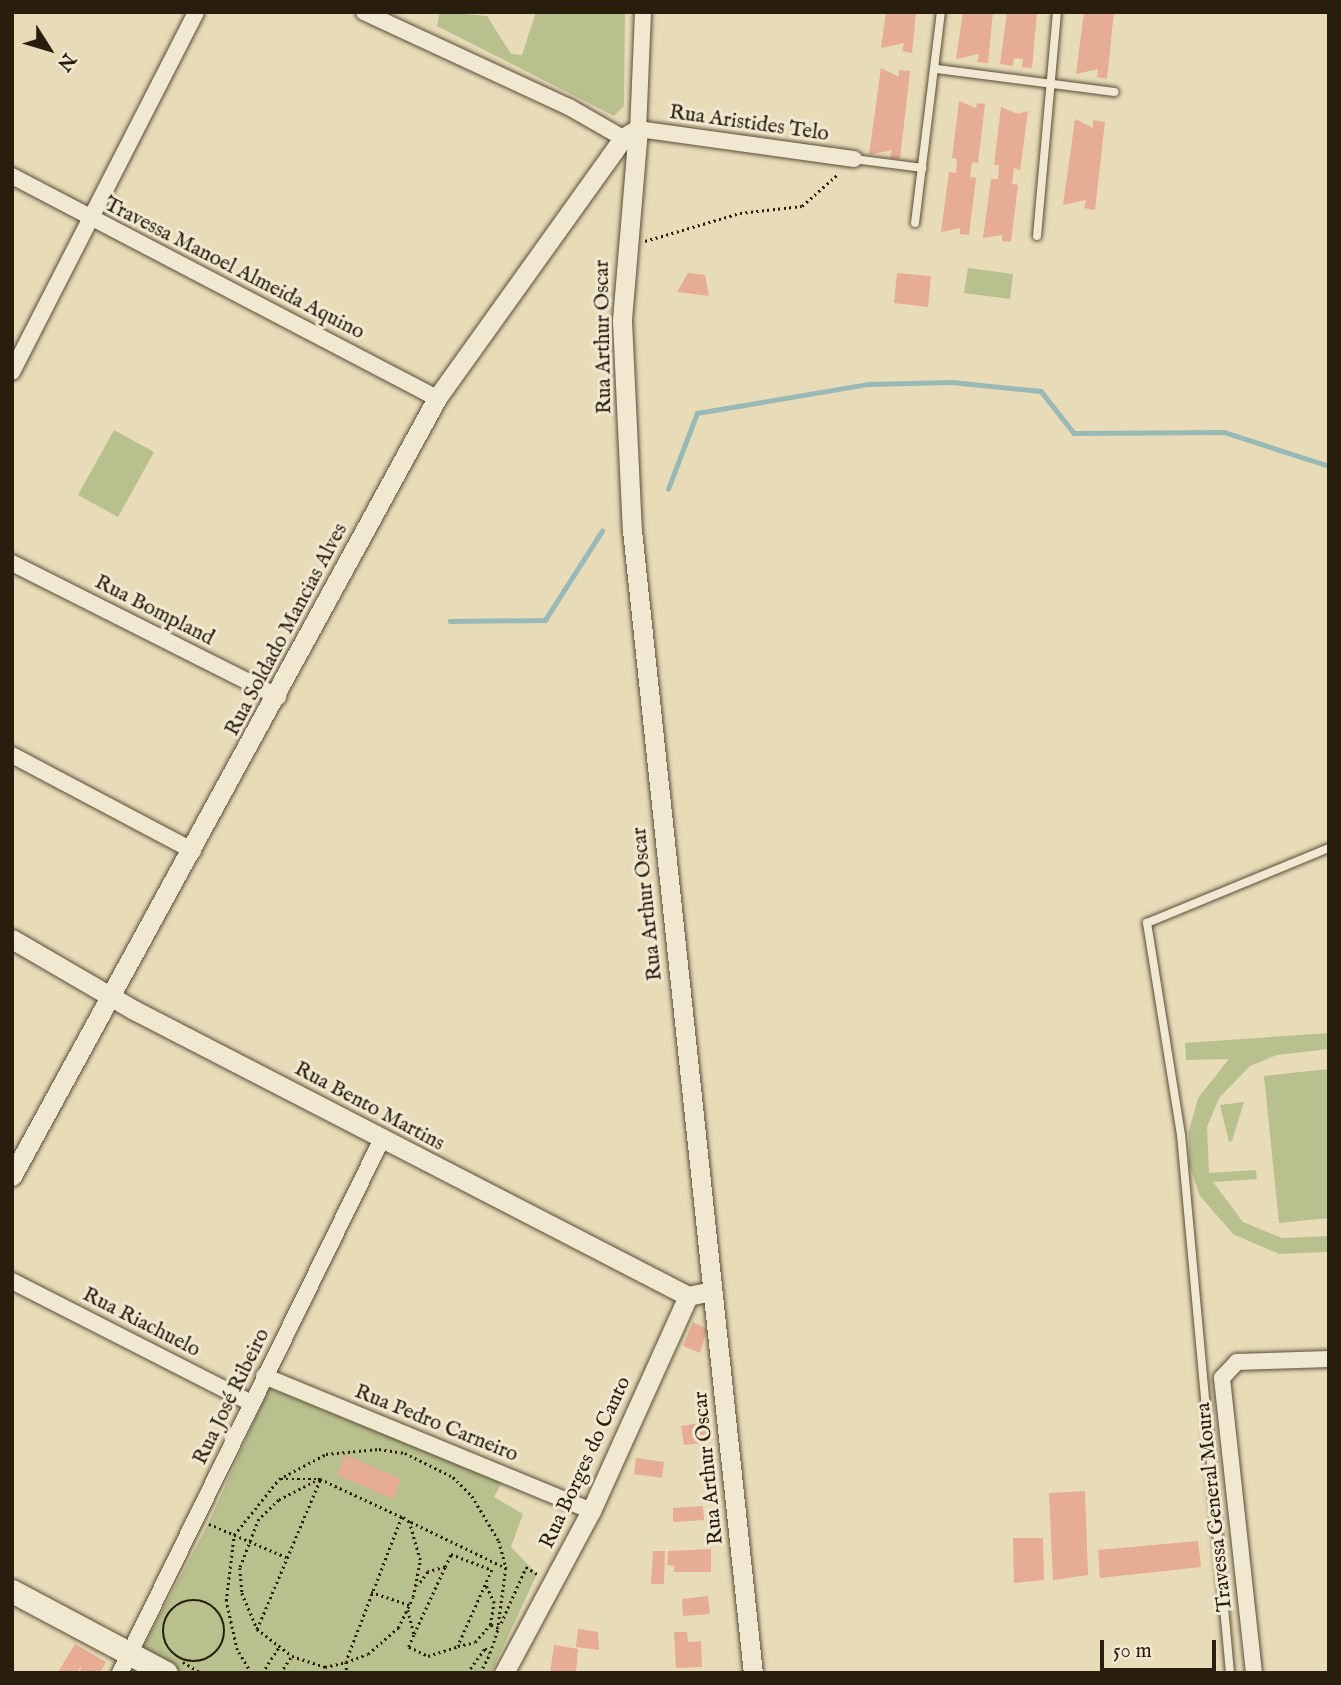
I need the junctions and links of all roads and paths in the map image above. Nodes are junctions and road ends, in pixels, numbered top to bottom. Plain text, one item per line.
1 (196, 12) edge
2 (365, 12) edge
3 (643, 12) edge
4 (941, 12) edge
5 (1056, 12) edge
6 (937, 69) junction
7 (1049, 82) junction
8 (1115, 92) dead end
9 (631, 134) junction
10 (854, 159) junction
11 (922, 168) junction
12 (12, 176) edge
13 (90, 218) junction
14 (915, 223) dead end
15 (1037, 236) dead end
16 (626, 247) junction
17 (12, 372) edge
18 (438, 398) junction
19 (12, 563) edge
20 (278, 697) junction
21 (12, 755) edge
22 (1329, 848) edge
23 (193, 851) junction
24 (12, 939) edge
25 (111, 996) junction
26 (382, 1139) junction
27 (12, 1176) edge
28 (12, 1281) edge
29 (711, 1291) junction
30 (688, 1296) junction
31 (1329, 1359) edge
32 (264, 1376) junction
33 (251, 1403) junction
34 (279, 1479) junction
35 (320, 1479) junction
36 (591, 1511) junction
37 (402, 1517) junction
38 (197, 1518) junction
39 (234, 1535) junction
40 (247, 1541) junction
41 (286, 1557) junction
42 (445, 1567) junction
43 (506, 1567) junction
44 (486, 1586) junction
45 (531, 1586) dead end
46 (12, 1591) edge
47 (371, 1592) junction
48 (413, 1597) junction
49 (410, 1605) junction
50 (408, 1610) junction
51 (228, 1622) junction
52 (490, 1625) junction
53 (225, 1627) junction
54 (498, 1628) junction
55 (257, 1629) junction
56 (414, 1634) junction
57 (458, 1646) junction
58 (278, 1648) junction
59 (521, 1648) junction
60 (490, 1653) junction
61 (292, 1656) junction
62 (346, 1662) junction
63 (125, 1663) edge
64 (325, 1667) junction
65 (166, 1673) edge
66 (251, 1673) edge
67 (262, 1673) edge
68 (280, 1673) edge
69 (325, 1673) edge
70 (347, 1673) edge
71 (467, 1673) edge
72 (480, 1673) edge
73 (504, 1673) edge
74 (513, 1673) edge
75 (753, 1673) edge
76 (1230, 1673) edge
77 (1254, 1673) edge

1 - 13 street
2 - 9 street
3 - 9 street
4 - 6 lane
5 - 7 lane
6 - 7 lane
6 - 11 lane
7 - 8 lane
7 - 15 lane
9 - 10 street, Rua Aristides Telo
9 - 16 street, Rua Arthur Oscar
9 - 18 street, Rua Soldado Mancias Alves
10 - 11 lane
10 - 16 path
11 - 14 lane
12 - 13 street, Travessa Manoel Almeida Aquino
13 - 17 street
13 - 18 street, Travessa Manoel Almeida Aquino
16 - 29 street, Rua Arthur Oscar
18 - 20 street, Rua Soldado Mancias Alves
19 - 20 street, Rua Bompland
20 - 23 street, Rua Soldado Mancias Alves
21 - 23 street
22 - 76 lane
23 - 25 street, Rua Soldado Mancias Alves
24 - 25 street, Rua Bento Martins
25 - 26 street, Rua Bento Martins
25 - 27 street, Rua Soldado Mancias Alves
26 - 30 street, Rua Bento Martins
26 - 32 street, Rua José Ribeiro
28 - 33 street, Rua Riachuelo
29 - 30 street
29 - 75 street, Rua Arthur Oscar
30 - 36 street, Rua Borges do Canto
31 - 77 street, Travessa General Moura
32 - 33 street, Rua José Ribeiro
32 - 36 street, Rua Pedro Carneiro
33 - 38 street, Rua José Ribeiro
34 - 35 path
34 - 39 path
34 - 43 path
35 - 37 path
35 - 40 path
35 - 41 path
36 - 59 street, Rua Borges do Canto
37 - 43 path
37 - 47 path
37 - 48 path
38 - 39 path
38 - 63 street, Rua José Ribeiro
39 - 40 path
39 - 51 path
40 - 41 path
40 - 55 path
41 - 55 path
42 - 44 path
42 - 48 path
42 - 56 path
43 - 54 path
44 - 52 path
44 - 57 path
45 - 54 path
46 - 63 main road
47 - 49 path
47 - 62 path
48 - 49 path
49 - 50 path
50 - 56 path
50 - 62 path
51 - 53 path
51 - 66 path
52 - 54 path
52 - 57 path
53 - 53 path
54 - 60 path
55 - 58 path
56 - 57 path
58 - 61 path
58 - 67 path
59 - 73 street, Rua Borges do Canto
59 - 74 street, Rua Borges do Canto
60 - 71 path
60 - 72 path
61 - 64 path
61 - 68 path
62 - 64 path
62 - 70 path
63 - 65 main road
64 - 69 path

